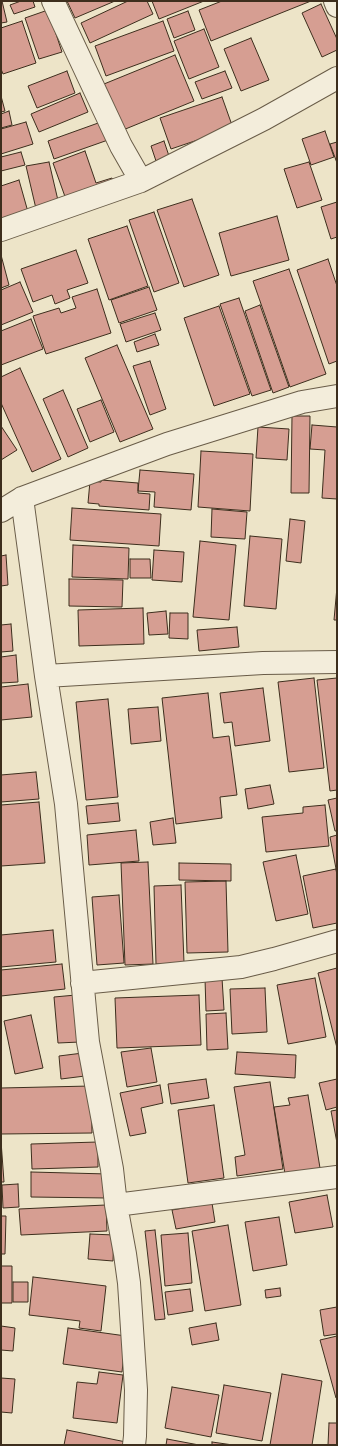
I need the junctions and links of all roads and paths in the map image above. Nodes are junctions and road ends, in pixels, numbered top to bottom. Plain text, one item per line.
1 (53, 1) edge
2 (335, 1) edge
3 (337, 6) edge
4 (337, 78) edge
5 (141, 181) junction
6 (1, 230) edge
7 (337, 396) edge
8 (22, 498) junction
9 (1, 511) edge
10 (337, 662) edge
11 (46, 676) junction
12 (337, 940) edge
13 (82, 983) junction
14 (337, 1177) edge
15 (116, 1205) junction
16 (134, 1445) edge

1 - 5 street
2 - 3 street
4 - 5 street
5 - 6 street
7 - 8 street
8 - 9 street
8 - 11 street
10 - 11 street
11 - 13 street
12 - 13 street
13 - 15 street
14 - 15 street
15 - 16 street

